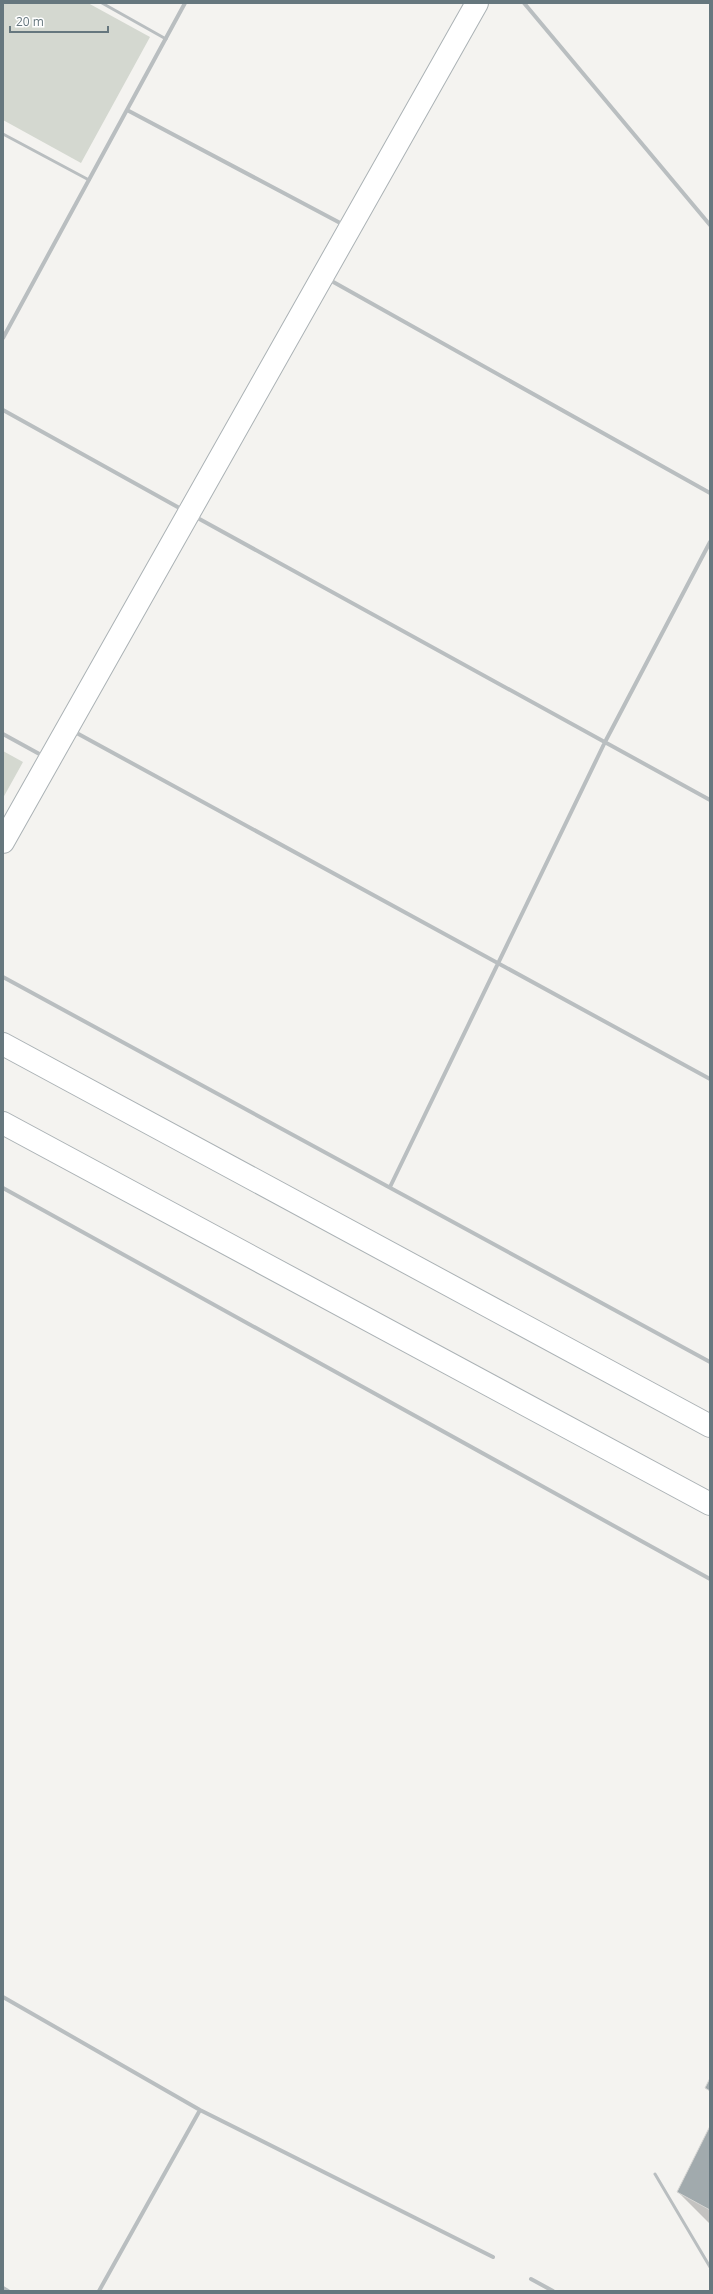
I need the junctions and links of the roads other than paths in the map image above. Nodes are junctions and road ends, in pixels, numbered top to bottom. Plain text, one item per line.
1 (102, 3) edge
2 (185, 3) edge
3 (477, 3) edge
4 (524, 3) edge
5 (166, 39) junction
6 (127, 110) junction
7 (3, 134) edge
8 (89, 180) junction
9 (710, 225) edge
10 (350, 228) junction
11 (323, 276) junction
12 (3, 338) edge
13 (3, 410) edge
14 (710, 493) edge
15 (188, 513) junction
16 (710, 542) edge
17 (67, 728) junction
18 (3, 734) edge
19 (605, 742) junction
20 (49, 760) junction
21 (710, 800) edge
22 (3, 842) edge
23 (497, 962) junction
24 (3, 976) edge
25 (3, 1044) edge
26 (710, 1079) edge
27 (3, 1123) edge
28 (390, 1187) junction
29 (3, 1188) edge
30 (710, 1362) edge
31 (710, 1426) edge
32 (710, 1504) edge
33 (710, 1579) edge
34 (3, 1997) edge
35 (200, 2110) junction
36 (655, 2174) dead end
37 (492, 2257) dead end
38 (710, 2268) edge
39 (532, 2279) dead end
40 (3, 2288) edge
41 (8, 2291) edge
42 (99, 2291) edge
43 (553, 2291) edge

1 - 5 lane
2 - 5 street
3 - 10 main road
4 - 9 street
5 - 6 street
6 - 8 street
6 - 10 street
7 - 8 lane
8 - 12 street
10 - 11 main road
11 - 14 street
11 - 15 main road
13 - 15 street
15 - 17 main road
15 - 19 street
16 - 19 street
17 - 20 main road
17 - 23 street
18 - 20 street
19 - 21 street
19 - 23 street
20 - 22 main road
23 - 26 street
23 - 28 street
24 - 28 street
25 - 31 main road
27 - 32 main road
28 - 30 street
29 - 33 street
34 - 35 street
35 - 37 street
35 - 42 street
36 - 38 lane
39 - 43 street
40 - 41 street

